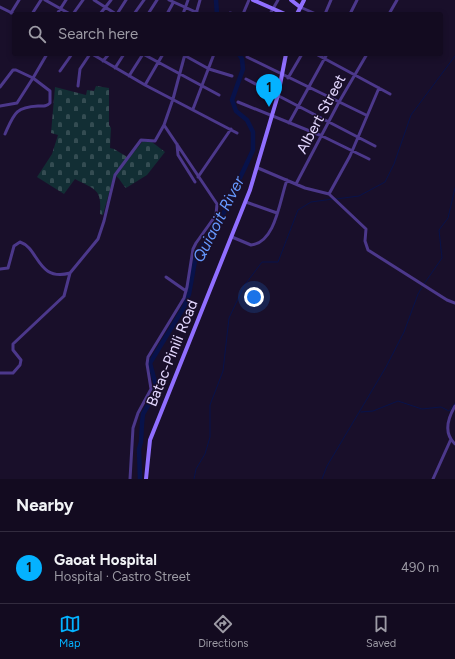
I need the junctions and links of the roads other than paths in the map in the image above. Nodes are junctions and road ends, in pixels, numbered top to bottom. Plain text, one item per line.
1 (19, 0) edge
2 (41, 0) edge
3 (45, 0) edge
4 (66, 0) edge
5 (82, 0) edge
6 (94, 0) edge
7 (111, 0) edge
8 (126, 0) edge
9 (144, 0) edge
10 (157, 0) edge
11 (169, 0) edge
12 (188, 0) edge
13 (200, 0) edge
14 (249, 0) edge
15 (253, 0) edge
16 (278, 0) edge
17 (291, 0) edge
18 (304, 0) edge
19 (331, 0) edge
20 (357, 0) edge
21 (396, 0) edge
22 (173, 3) junction
23 (0, 7) edge
24 (106, 7) junction
25 (300, 7) junction
26 (185, 8) junction
27 (61, 9) junction
28 (273, 9) junction
29 (13, 12) edge
30 (33, 12) edge
31 (59, 12) edge
32 (66, 12) edge
33 (75, 12) edge
34 (102, 12) edge
35 (113, 12) edge
36 (117, 12) edge
37 (135, 12) edge
38 (149, 12) edge
39 (168, 12) edge
40 (184, 12) edge
41 (195, 12) edge
42 (197, 12) edge
43 (244, 12) edge
44 (271, 12) edge
45 (280, 12) edge
46 (298, 12) edge
47 (311, 12) edge
48 (325, 12) edge
49 (351, 12) edge
50 (390, 12) edge
51 (12, 13) edge
52 (46, 56) edge
53 (71, 56) edge
54 (89, 56) edge
55 (95, 56) edge
56 (107, 56) edge
57 (123, 56) edge
58 (142, 56) edge
59 (146, 56) edge
60 (162, 56) edge
61 (184, 56) edge
62 (187, 56) edge
63 (213, 56) edge
64 (247, 56) edge
65 (286, 56) edge
66 (301, 56) edge
67 (320, 56) edge
68 (366, 56) edge
69 (325, 58) junction
70 (104, 61) junction
71 (158, 63) junction
72 (115, 68) junction
73 (209, 69) junction
74 (60, 71) dead end
75 (179, 74) junction
76 (354, 74) junction
77 (282, 75) junction
78 (129, 76) junction
79 (232, 76) dead end
80 (33, 78) junction
81 (288, 78) junction
82 (246, 79) dead end
83 (145, 85) junction
84 (78, 86) dead end
85 (202, 86) junction
86 (0, 87) edge
87 (309, 87) junction
88 (379, 88) junction
89 (390, 94) dead end
90 (219, 95) dead end
91 (278, 95) junction
92 (173, 99) junction
93 (238, 102) dead end
94 (339, 102) junction
95 (298, 105) junction
96 (0, 106) edge
97 (193, 109) junction
98 (366, 115) junction
99 (272, 117) junction
100 (289, 122) junction
101 (330, 122) junction
102 (164, 125) junction
103 (231, 129) junction
104 (237, 133) dead end
105 (5, 134) dead end
106 (322, 136) junction
107 (357, 136) junction
108 (177, 144) junction
109 (375, 146) dead end
110 (352, 150) junction
111 (369, 159) dead end
112 (258, 168) junction
113 (198, 177) junction
114 (287, 180) junction
115 (195, 182) dead end
116 (296, 184) junction
117 (329, 194) junction
118 (246, 202) junction
119 (277, 213) junction
120 (232, 237) junction
121 (0, 269) edge
122 (70, 273) junction
123 (166, 277) dead end
124 (186, 291) junction
125 (455, 303) edge
126 (0, 373) edge
127 (455, 406) edge
128 (451, 439) junction
129 (455, 444) edge
130 (130, 479) edge
131 (146, 479) edge
132 (433, 479) edge

1 - 29 street
2 - 30 street
3 - 27 street
4 - 27 street
5 - 33 street
6 - 24 street
7 - 24 street
8 - 36 street
9 - 37 street
10 - 38 street
11 - 22 street
12 - 26 street
13 - 42 street
14 - 43 street
15 - 28 main road
16 - 28 street
17 - 25 main road
18 - 25 main road
19 - 48 street
20 - 49 street
21 - 50 street
22 - 26 street
22 - 39 street
23 - 51 street
24 - 34 street
24 - 35 street
25 - 46 main road
25 - 47 street
26 - 40 street
26 - 41 street
27 - 31 street
27 - 32 street
28 - 44 street
28 - 45 main road
52 - 80 street
53 - 74 street
54 - 84 street
55 - 70 street
56 - 70 street
57 - 72 street
58 - 78 street
59 - 71 street
60 - 71 street
61 - 75 street
62 - 73 street
63 - 73 street
64 - 77 street
65 - 77 main road, Batac-Pinili Road
66 - 81 street
67 - 69 street
68 - 76 street, Albert Street
69 - 76 street
69 - 87 street
70 - 72 street
71 - 75 street
71 - 83 street
72 - 78 street
73 - 79 street
73 - 85 street
75 - 85 street
75 - 92 street
76 - 88 street
76 - 94 street, Albert Street
77 - 81 street
77 - 91 main road, Batac-Pinili Road
78 - 83 street
80 - 86 street
80 - 96 street
80 - 105 street
81 - 87 street
82 - 91 street
83 - 92 street
85 - 90 street
85 - 97 street
87 - 94 street
87 - 95 street
88 - 89 street
88 - 98 street
91 - 95 street
91 - 99 main road, Batac-Pinili Road
92 - 97 street
92 - 102 street
93 - 99 street
94 - 98 street
94 - 101 street, Albert Street
95 - 100 street
95 - 101 street
97 - 103 street
98 - 107 street
99 - 100 street
99 - 112 main road, Batac-Pinili Road
100 - 106 street
101 - 106 street, Albert Street
101 - 107 street
102 - 108 street
102 - 122 street
103 - 104 street
103 - 113 street
106 - 110 street
106 - 116 street, Albert Street
107 - 109 street
107 - 110 street
108 - 113 street
108 - 115 street
110 - 111 street
110 - 117 street
112 - 114 street
112 - 118 main road, Batac-Pinili Road
113 - 124 street
114 - 116 street
114 - 119 street
116 - 117 street
117 - 125 street
118 - 119 street
118 - 120 main road, Batac-Pinili Road
119 - 120 street
120 - 131 main road, Batac-Pinili Road
121 - 122 street
122 - 126 street
123 - 124 street
124 - 130 street
127 - 128 street
128 - 129 street
128 - 132 street

